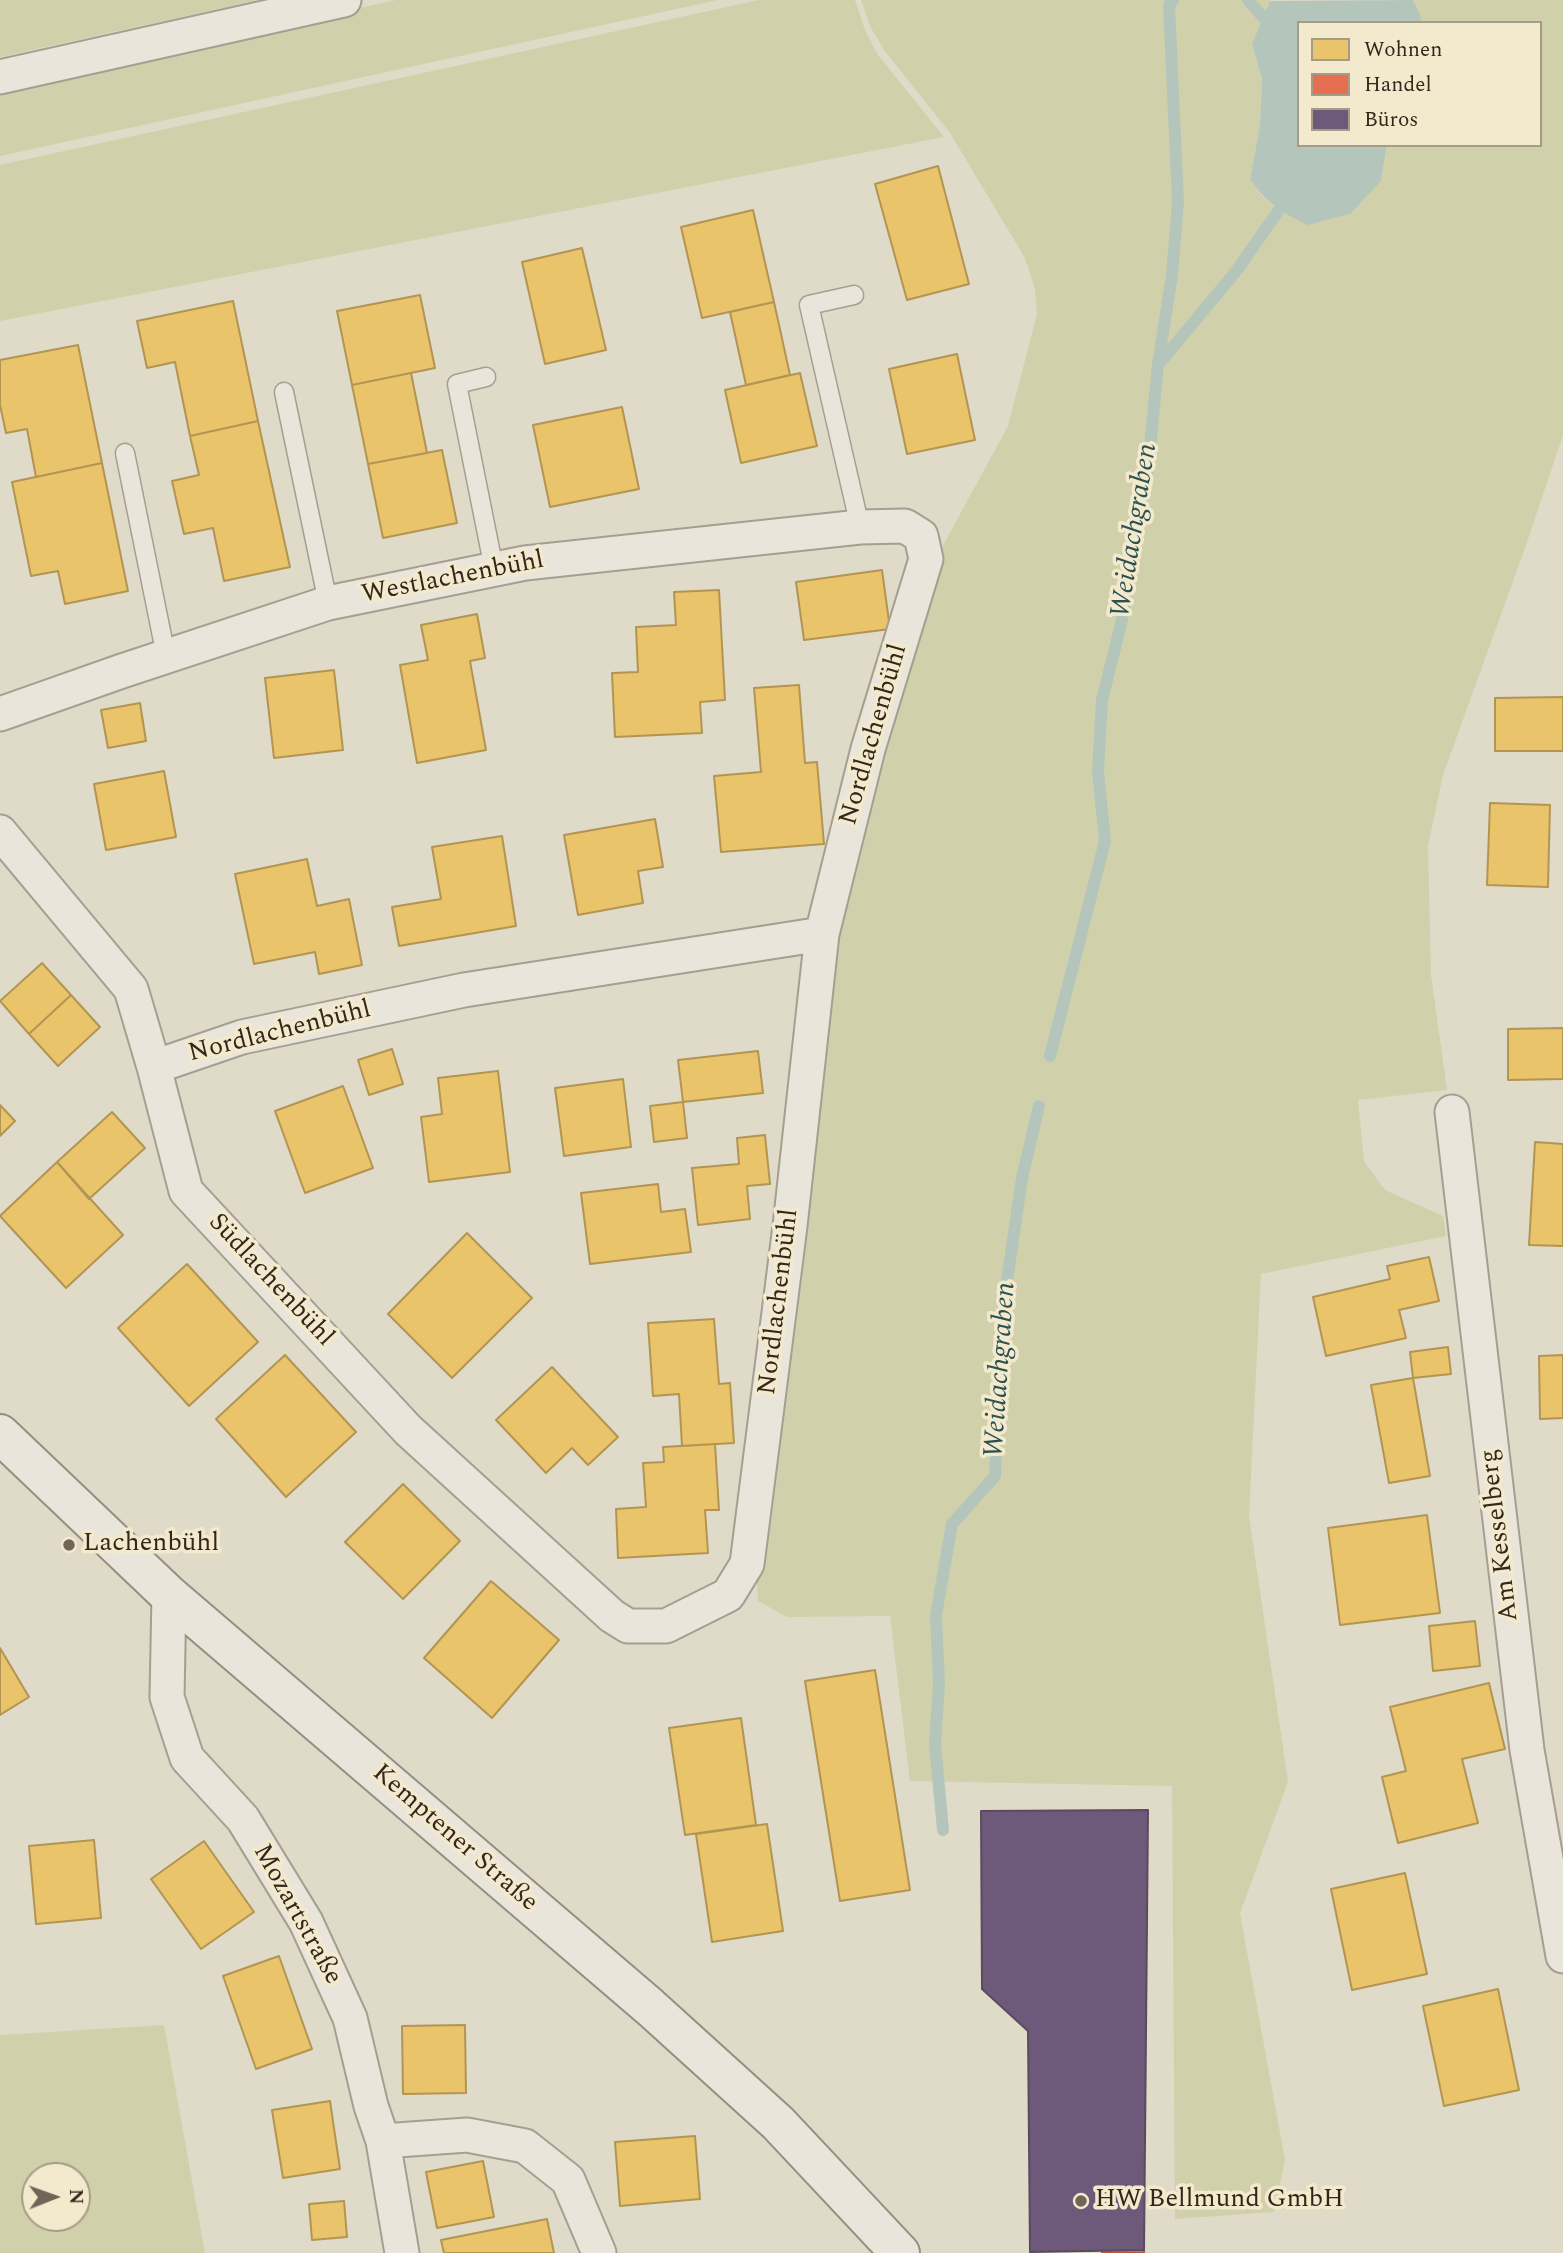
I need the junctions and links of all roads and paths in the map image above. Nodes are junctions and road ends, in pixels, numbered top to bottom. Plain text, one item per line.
1 (344, 0) edge
2 (0, 77) edge
3 (854, 295) dead end
4 (485, 377) dead end
5 (284, 392) dead end
6 (125, 453) dead end
7 (860, 527) junction
8 (921, 536) joint
9 (494, 569) junction
10 (328, 603) junction
11 (166, 656) junction
12 (0, 714) edge
13 (0, 832) edge
14 (822, 934) junction
15 (154, 1067) junction
16 (1452, 1112) dead end
17 (0, 1434) edge
18 (169, 1595) junction
19 (666, 1626) joint
20 (1563, 1956) edge
21 (383, 2141) junction
22 (402, 2253) edge
23 (599, 2253) edge
24 (900, 2253) edge

1 - 2 street
3 - 7 lane
4 - 9 lane
5 - 10 lane
6 - 11 lane
7 - 8 street, Westlachenbühl
7 - 9 street, Westlachenbühl
8 - 14 street, Nordlachenbühl
9 - 10 street, Westlachenbühl
10 - 11 street, Westlachenbühl
11 - 12 street, Westlachenbühl
13 - 15 street, Südlachenbühl
14 - 15 street, Nordlachenbühl
14 - 19 street, Nordlachenbühl
15 - 19 street, Südlachenbühl
16 - 20 street, Am Kesselberg
17 - 18 main road, Kemptener Straße
18 - 21 street, Mozartstraße
18 - 24 main road, Kemptener Straße
21 - 22 street, Mozartstraße
21 - 23 street

